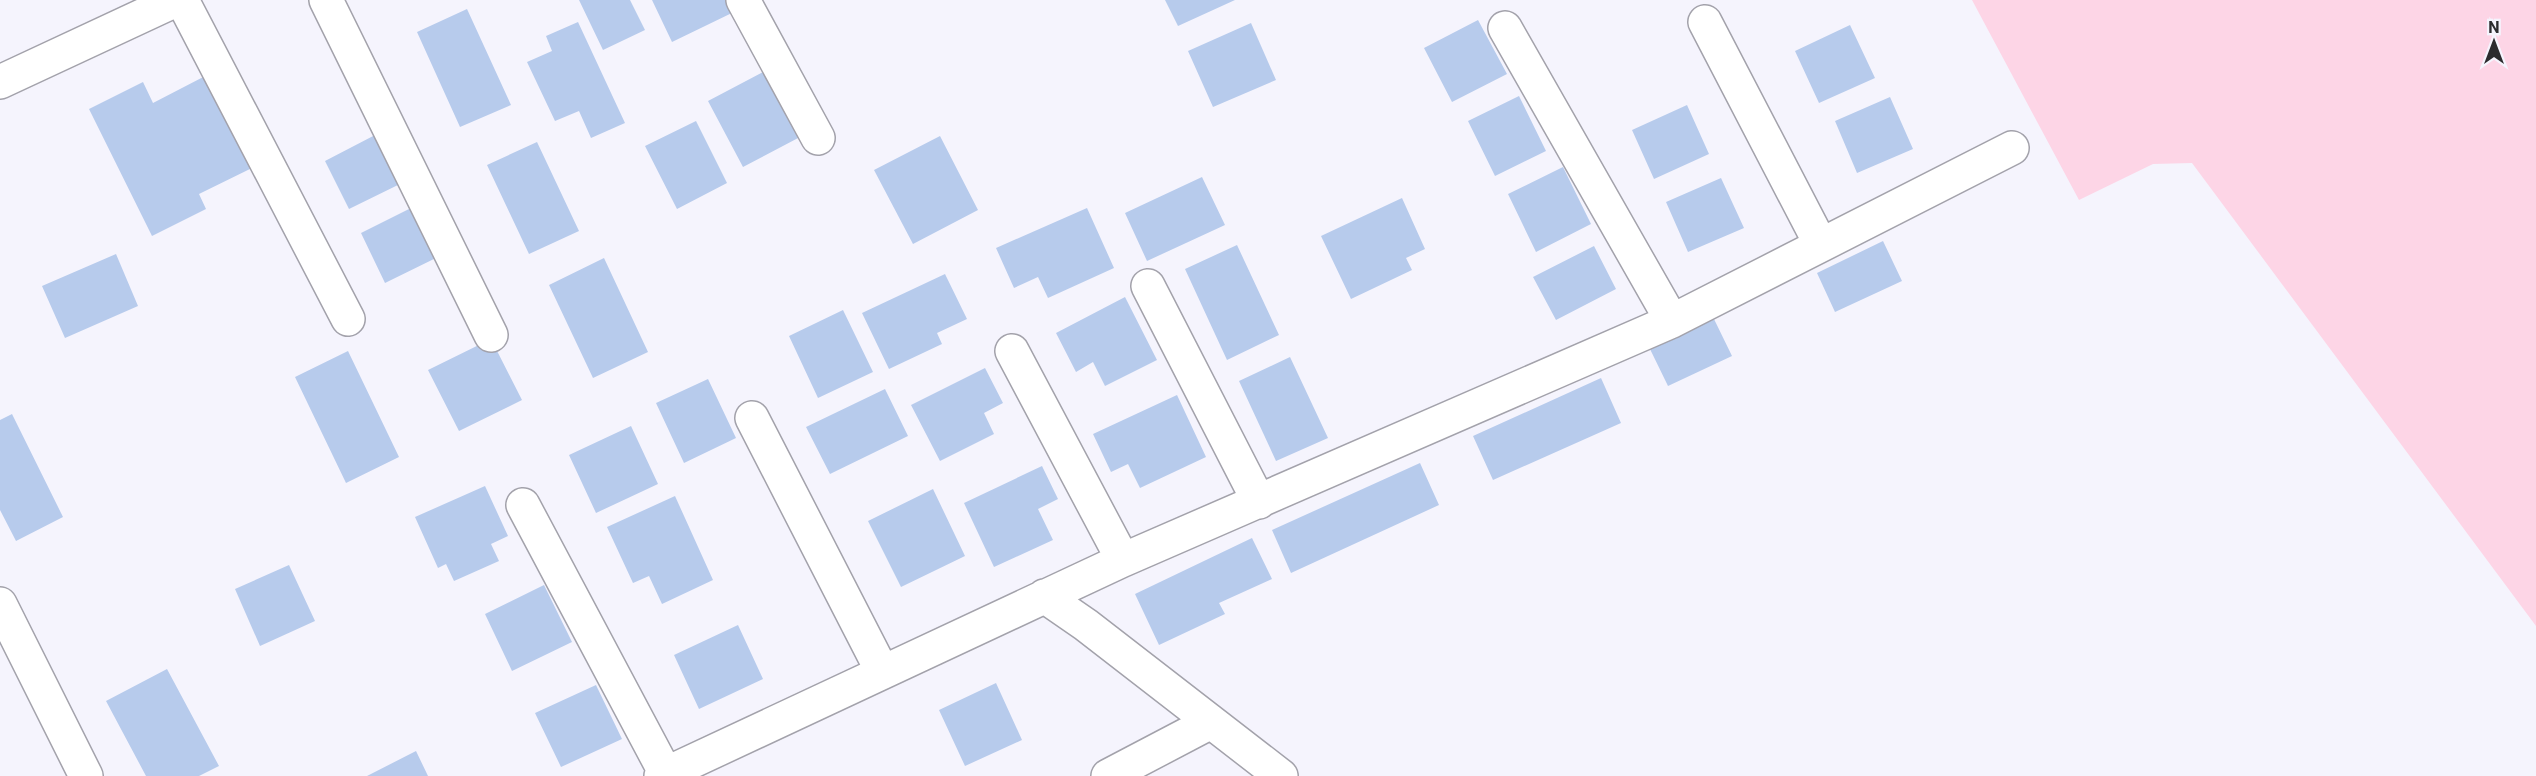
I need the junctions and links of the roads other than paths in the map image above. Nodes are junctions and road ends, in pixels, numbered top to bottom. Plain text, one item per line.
1 (176, 0) edge
2 (182, 0) edge
3 (326, 0) edge
4 (743, 0) edge
5 (1705, 22) dead end
6 (1505, 28) dead end
7 (0, 82) edge
8 (818, 138) dead end
9 (2012, 148) dead end
10 (1821, 245) junction
11 (1148, 286) dead end
12 (348, 319) dead end
13 (1672, 321) junction
14 (491, 335) dead end
15 (1012, 351) dead end
16 (752, 417) dead end
17 (1258, 502) junction
18 (523, 505) dead end
19 (1123, 561) junction
20 (1044, 596) junction
21 (4, 623) edge
22 (882, 671) junction
23 (1211, 722) junction
24 (664, 775) edge
25 (86, 776) edge
26 (1108, 776) edge
27 (1281, 776) edge

1 - 7 street
2 - 12 street
3 - 14 street
4 - 8 street
5 - 10 street
6 - 13 street
9 - 10 street
10 - 13 street
11 - 17 street
13 - 17 street
15 - 19 street
16 - 22 street
17 - 19 street
18 - 24 street
19 - 20 street
20 - 22 street
20 - 23 street
21 - 25 street
22 - 24 street
23 - 26 street
23 - 27 street

